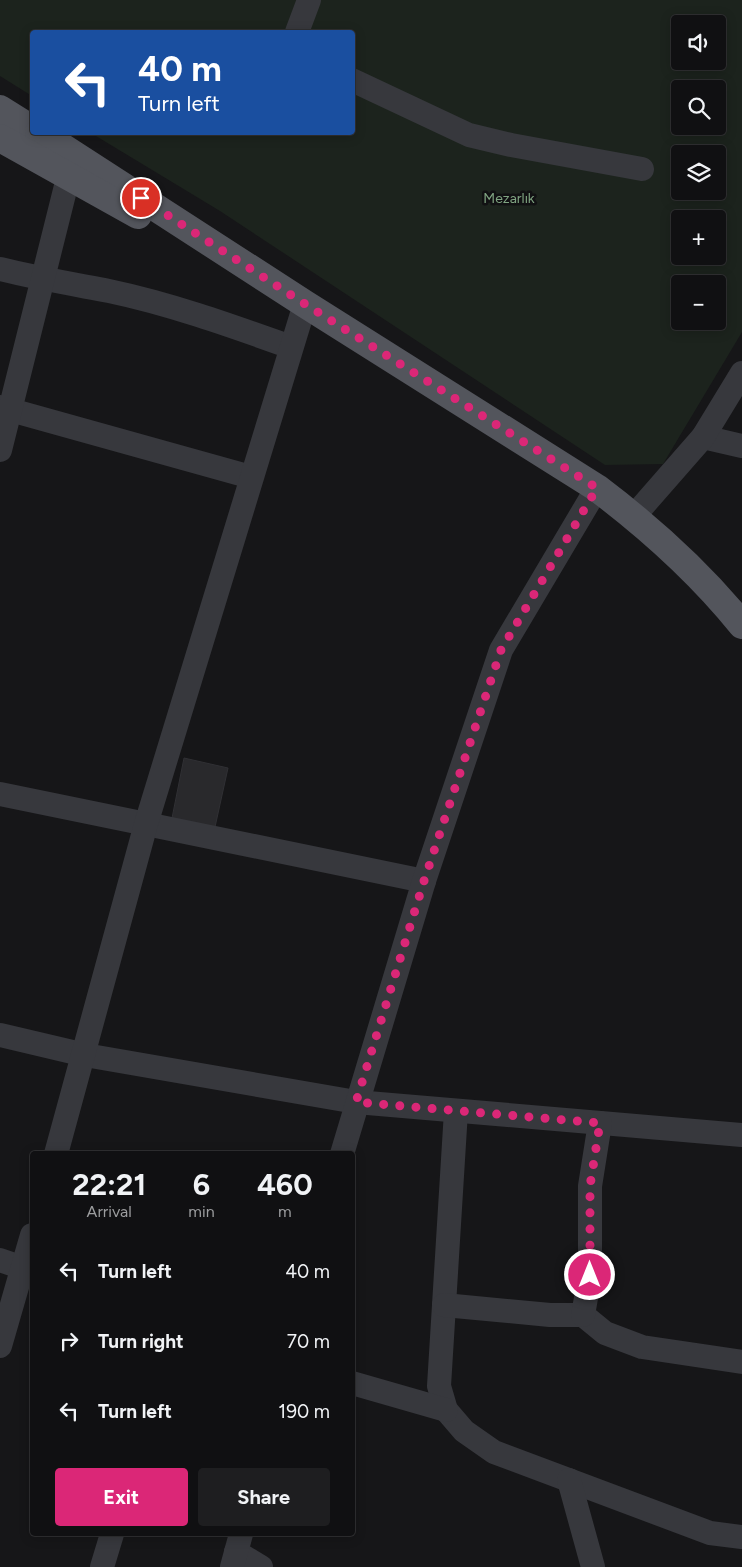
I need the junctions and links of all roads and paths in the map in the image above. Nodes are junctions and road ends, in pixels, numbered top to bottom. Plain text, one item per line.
1 (308, 0) edge
2 (298, 30) edge
3 (355, 81) edge
4 (0, 109) edge
5 (30, 128) edge
6 (42, 135) edge
7 (0, 138) edge
8 (72, 166) junction
9 (642, 169) dead end
10 (0, 269) edge
11 (43, 280) junction
12 (305, 304) junction
13 (291, 346) junction
14 (742, 373) edge
15 (5, 408) edge
16 (703, 437) junction
17 (742, 446) edge
18 (0, 450) edge
19 (251, 478) junction
20 (597, 488) junction
21 (634, 516) junction
22 (742, 625) edge
23 (0, 794) edge
24 (146, 824) junction
25 (424, 881) junction
26 (0, 1035) edge
27 (84, 1055) junction
28 (356, 1102) junction
29 (456, 1110) junction
30 (600, 1123) junction
31 (742, 1135) edge
32 (57, 1151) edge
33 (343, 1151) edge
34 (30, 1252) edge
35 (0, 1260) edge
36 (28, 1269) edge
37 (444, 1305) junction
38 (583, 1315) junction
39 (0, 1346) edge
40 (742, 1362) edge
41 (355, 1384) edge
42 (446, 1410) junction
43 (569, 1480) junction
44 (111, 1536) edge
45 (742, 1537) edge
46 (237, 1551) edge
47 (102, 1567) edge
48 (260, 1567) edge
49 (593, 1567) edge

1 - 2 street
3 - 9 street
4 - 5 main road
6 - 8 main road
7 - 8 main road
8 - 11 street
8 - 12 main road
10 - 11 street
11 - 13 street
11 - 15 street
12 - 13 street
12 - 20 main road
13 - 19 street
14 - 16 street
15 - 18 street
15 - 19 street
16 - 17 street
16 - 21 street
19 - 24 street
20 - 21 main road
20 - 25 street
21 - 22 main road
23 - 24 street
24 - 25 street
24 - 27 street
25 - 28 street
26 - 27 street
27 - 28 street
27 - 32 street
28 - 29 street
28 - 33 street
29 - 30 street
29 - 37 street
30 - 31 street
30 - 38 street
34 - 36 street
35 - 36 street
36 - 39 street
37 - 38 street
37 - 42 street
38 - 40 street
41 - 42 street
42 - 43 street
43 - 45 street
43 - 49 street
44 - 47 street
46 - 48 street

